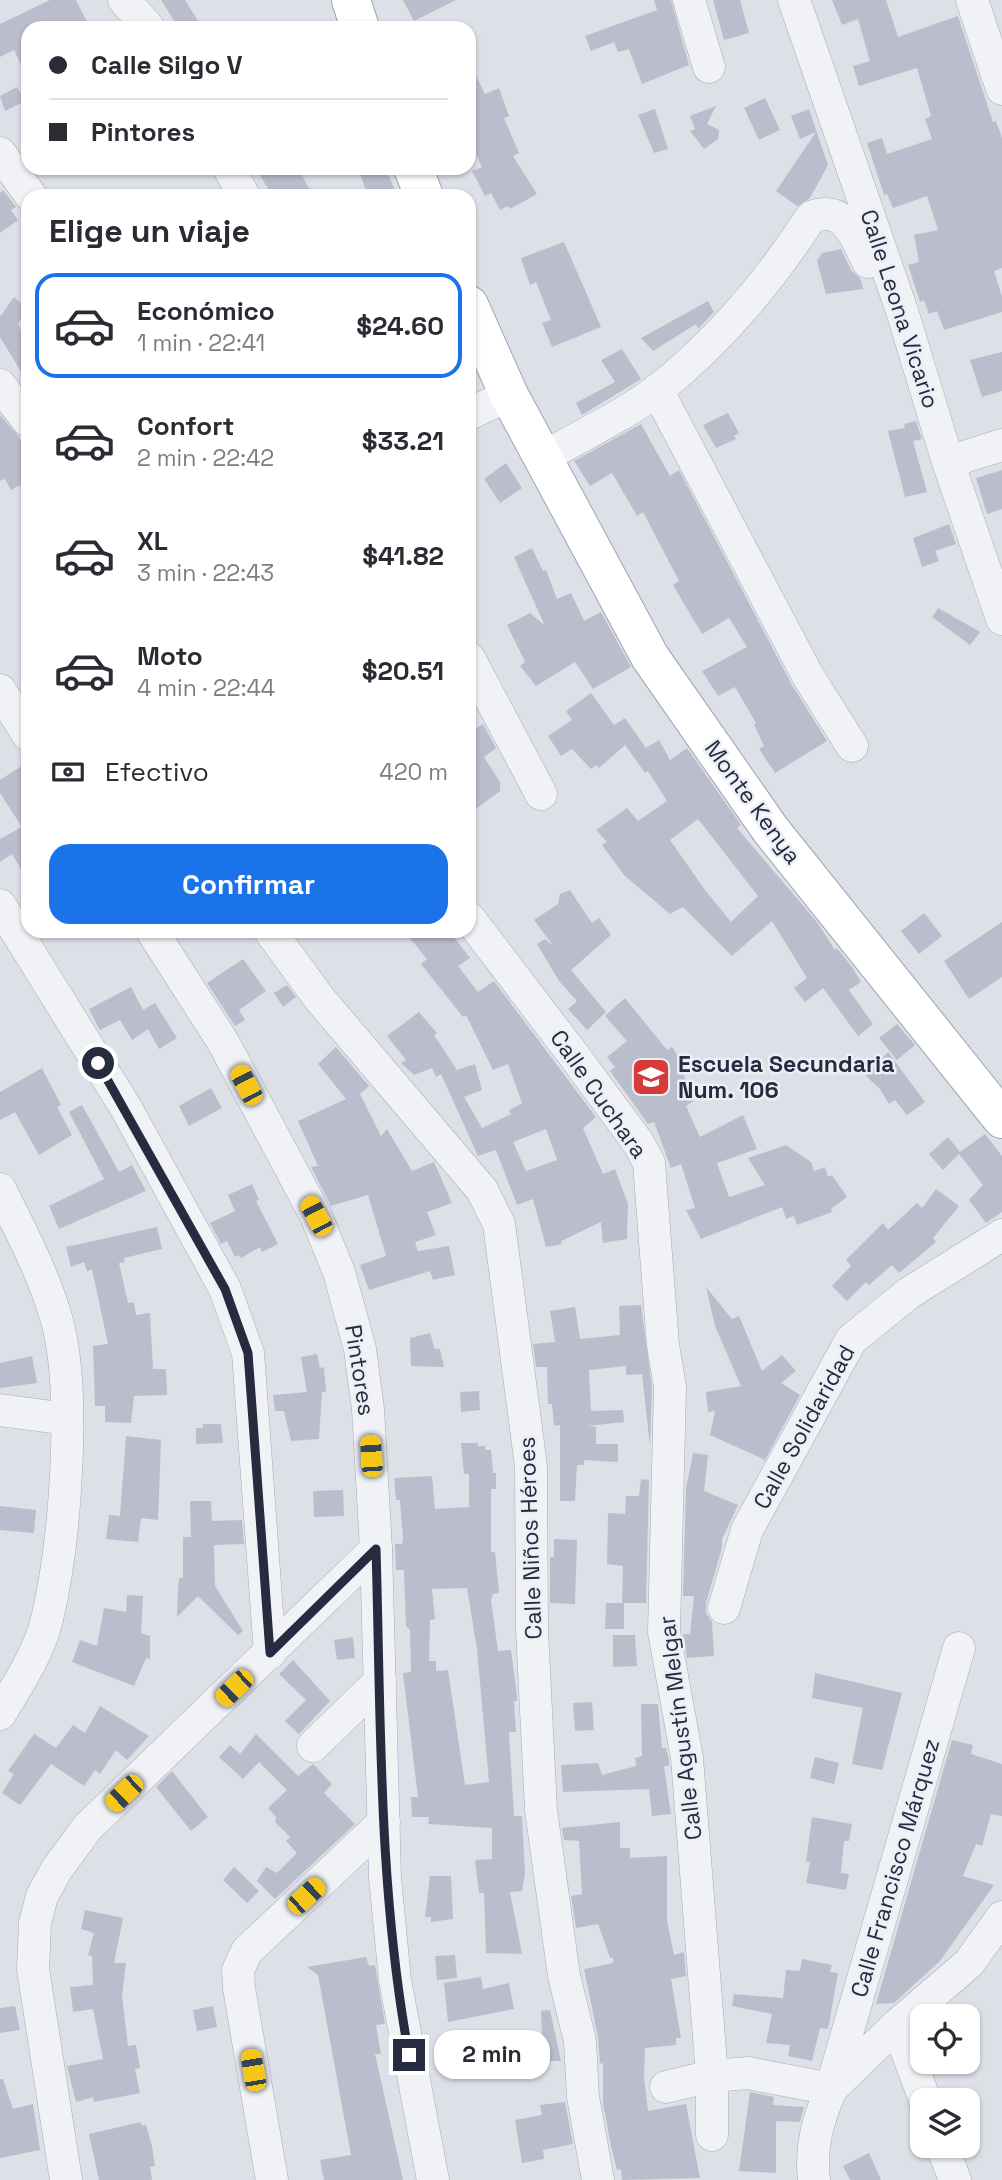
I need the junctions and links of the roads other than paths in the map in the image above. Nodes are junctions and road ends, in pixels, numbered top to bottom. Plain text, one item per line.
1 (124, 0) edge
2 (351, 0) edge
3 (689, 0) edge
4 (794, 0) edge
5 (972, 0) edge
6 (143, 21) edge
7 (358, 21) edge
8 (709, 67) dead end
9 (1002, 89) edge
10 (0, 153) edge
11 (26, 189) edge
12 (902, 311) junction
13 (476, 321) edge
14 (0, 386) edge
15 (657, 390) junction
16 (509, 395) junction
17 (476, 411) edge
18 (21, 412) edge
19 (1002, 445) edge
20 (543, 458) junction
21 (948, 462) junction
22 (1002, 619) edge
23 (476, 671) edge
24 (0, 690) edge
25 (21, 724) edge
26 (852, 746) dead end
27 (541, 794) dead end
28 (0, 905) edge
29 (476, 927) edge
30 (156, 938) edge
31 (276, 938) edge
32 (1002, 1119) edge
33 (0, 1189) edge
34 (1002, 1235) edge
35 (0, 1410) edge
36 (67, 1419) junction
37 (671, 1421) joint
38 (376, 1549) junction
39 (724, 1608) dead end
40 (958, 1648) dead end
41 (270, 1653) junction
42 (380, 1681) junction
43 (0, 1714) edge
44 (313, 1746) dead end
45 (384, 1822) junction
46 (1002, 1917) edge
47 (897, 2025) junction
48 (712, 2076) junction
49 (666, 2087) dead end
50 (921, 2088) edge
51 (831, 2089) junction
52 (712, 2135) dead end
53 (947, 2158) edge
54 (66, 2180) edge
55 (272, 2180) edge
56 (433, 2180) edge
57 (598, 2180) edge
58 (814, 2180) edge
59 (955, 2180) edge

1 - 6 street
2 - 7 main road
3 - 8 street
4 - 12 street, Calle Leona Vicario
5 - 9 street
10 - 11 street
12 - 15 street
12 - 21 street, Calle Leona Vicario
13 - 16 main road, Monte Kenya
14 - 18 street
15 - 20 street
15 - 26 street
16 - 17 street
16 - 20 main road, Monte Kenya
19 - 21 street
20 - 32 main road, Monte Kenya
21 - 22 street, Calle Leona Vicario
23 - 27 street
24 - 25 street
28 - 41 street
29 - 37 street, Calle Cuchara
30 - 38 street, Pintores
31 - 57 street, Calle Niños Héroes
33 - 36 street
34 - 39 street, Calle Solidaridad
35 - 36 street
36 - 43 street
37 - 48 street, Calle Agustín Melgar
38 - 41 street
38 - 42 street, Pintores
40 - 51 street, Calle Francisco Márquez
41 - 54 street
42 - 44 street
42 - 45 street, Pintores
45 - 55 street
45 - 56 street, Pintores
46 - 47 street
47 - 50 street
47 - 51 street
48 - 49 street
48 - 51 street
48 - 52 street, Calle Agustín Melgar
51 - 58 street, Calle Francisco Márquez
53 - 59 street

